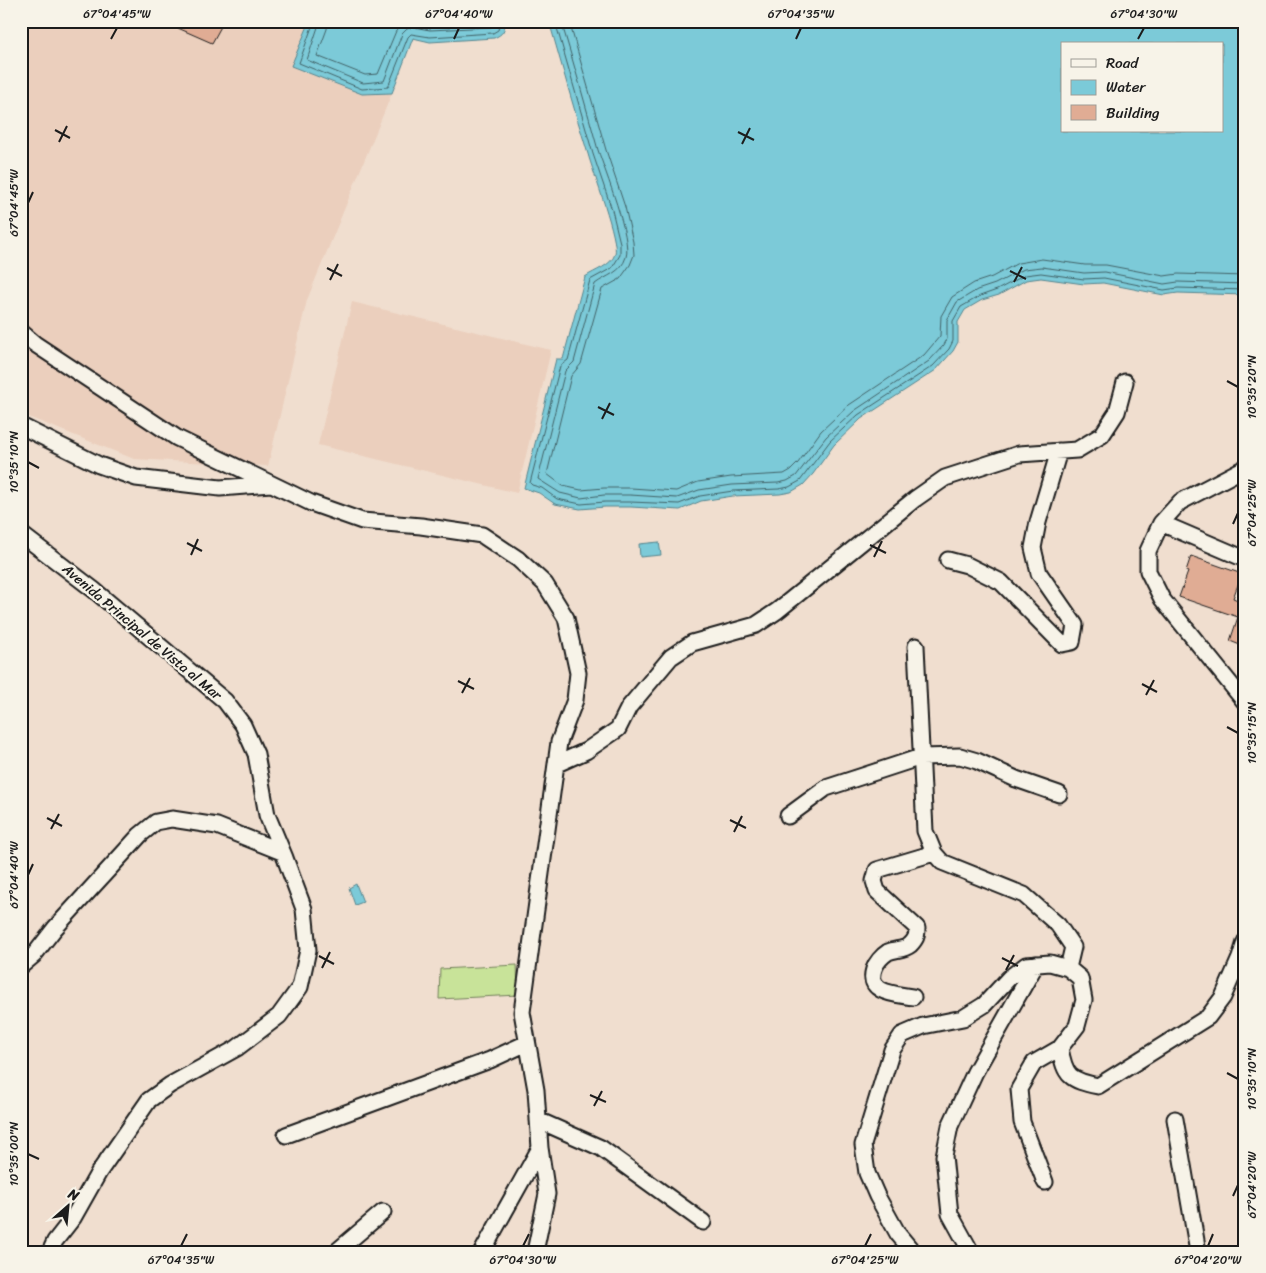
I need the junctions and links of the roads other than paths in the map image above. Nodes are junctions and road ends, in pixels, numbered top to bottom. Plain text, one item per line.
1 (21, 332) edge
2 (1125, 382) dead end
3 (21, 426) edge
4 (1059, 452) junction
5 (1245, 468) edge
6 (272, 484) junction
7 (1160, 523) junction
8 (21, 534) edge
9 (1245, 558) edge
10 (948, 560) dead end
11 (916, 646) dead end
12 (1245, 702) edge
13 (921, 757) junction
14 (556, 764) junction
15 (1060, 794) dead end
16 (788, 816) dead end
17 (282, 852) junction
18 (934, 853) junction
19 (1245, 942) edge
20 (1036, 964) junction
21 (21, 966) edge
22 (1068, 968) junction
23 (913, 997) dead end
24 (527, 1043) junction
25 (1060, 1048) junction
26 (1174, 1119) dead end
27 (538, 1120) junction
28 (286, 1135) dead end
29 (540, 1148) junction
30 (1045, 1182) dead end
31 (383, 1212) dead end
32 (704, 1222) dead end
33 (50, 1252) edge
34 (336, 1252) edge
35 (482, 1252) edge
36 (535, 1252) edge
37 (913, 1252) edge
38 (971, 1252) edge
39 (1198, 1252) edge

1 - 6 street
2 - 4 street
3 - 6 street
4 - 10 street
4 - 14 street
5 - 7 street
6 - 14 street
7 - 9 street
7 - 12 street
8 - 17 street, Avenida Principal de Vista al Mar
11 - 13 street
13 - 15 street
13 - 16 street
13 - 18 street
14 - 24 street
17 - 21 street
17 - 33 street, Avenida Principal de Vista al Mar
18 - 22 street
18 - 23 street
19 - 25 street
20 - 22 street
20 - 37 street
20 - 38 street
22 - 25 street
24 - 27 street
24 - 28 street
25 - 30 street
26 - 39 street
27 - 29 street
27 - 32 street
29 - 35 street
29 - 36 street
31 - 34 street

